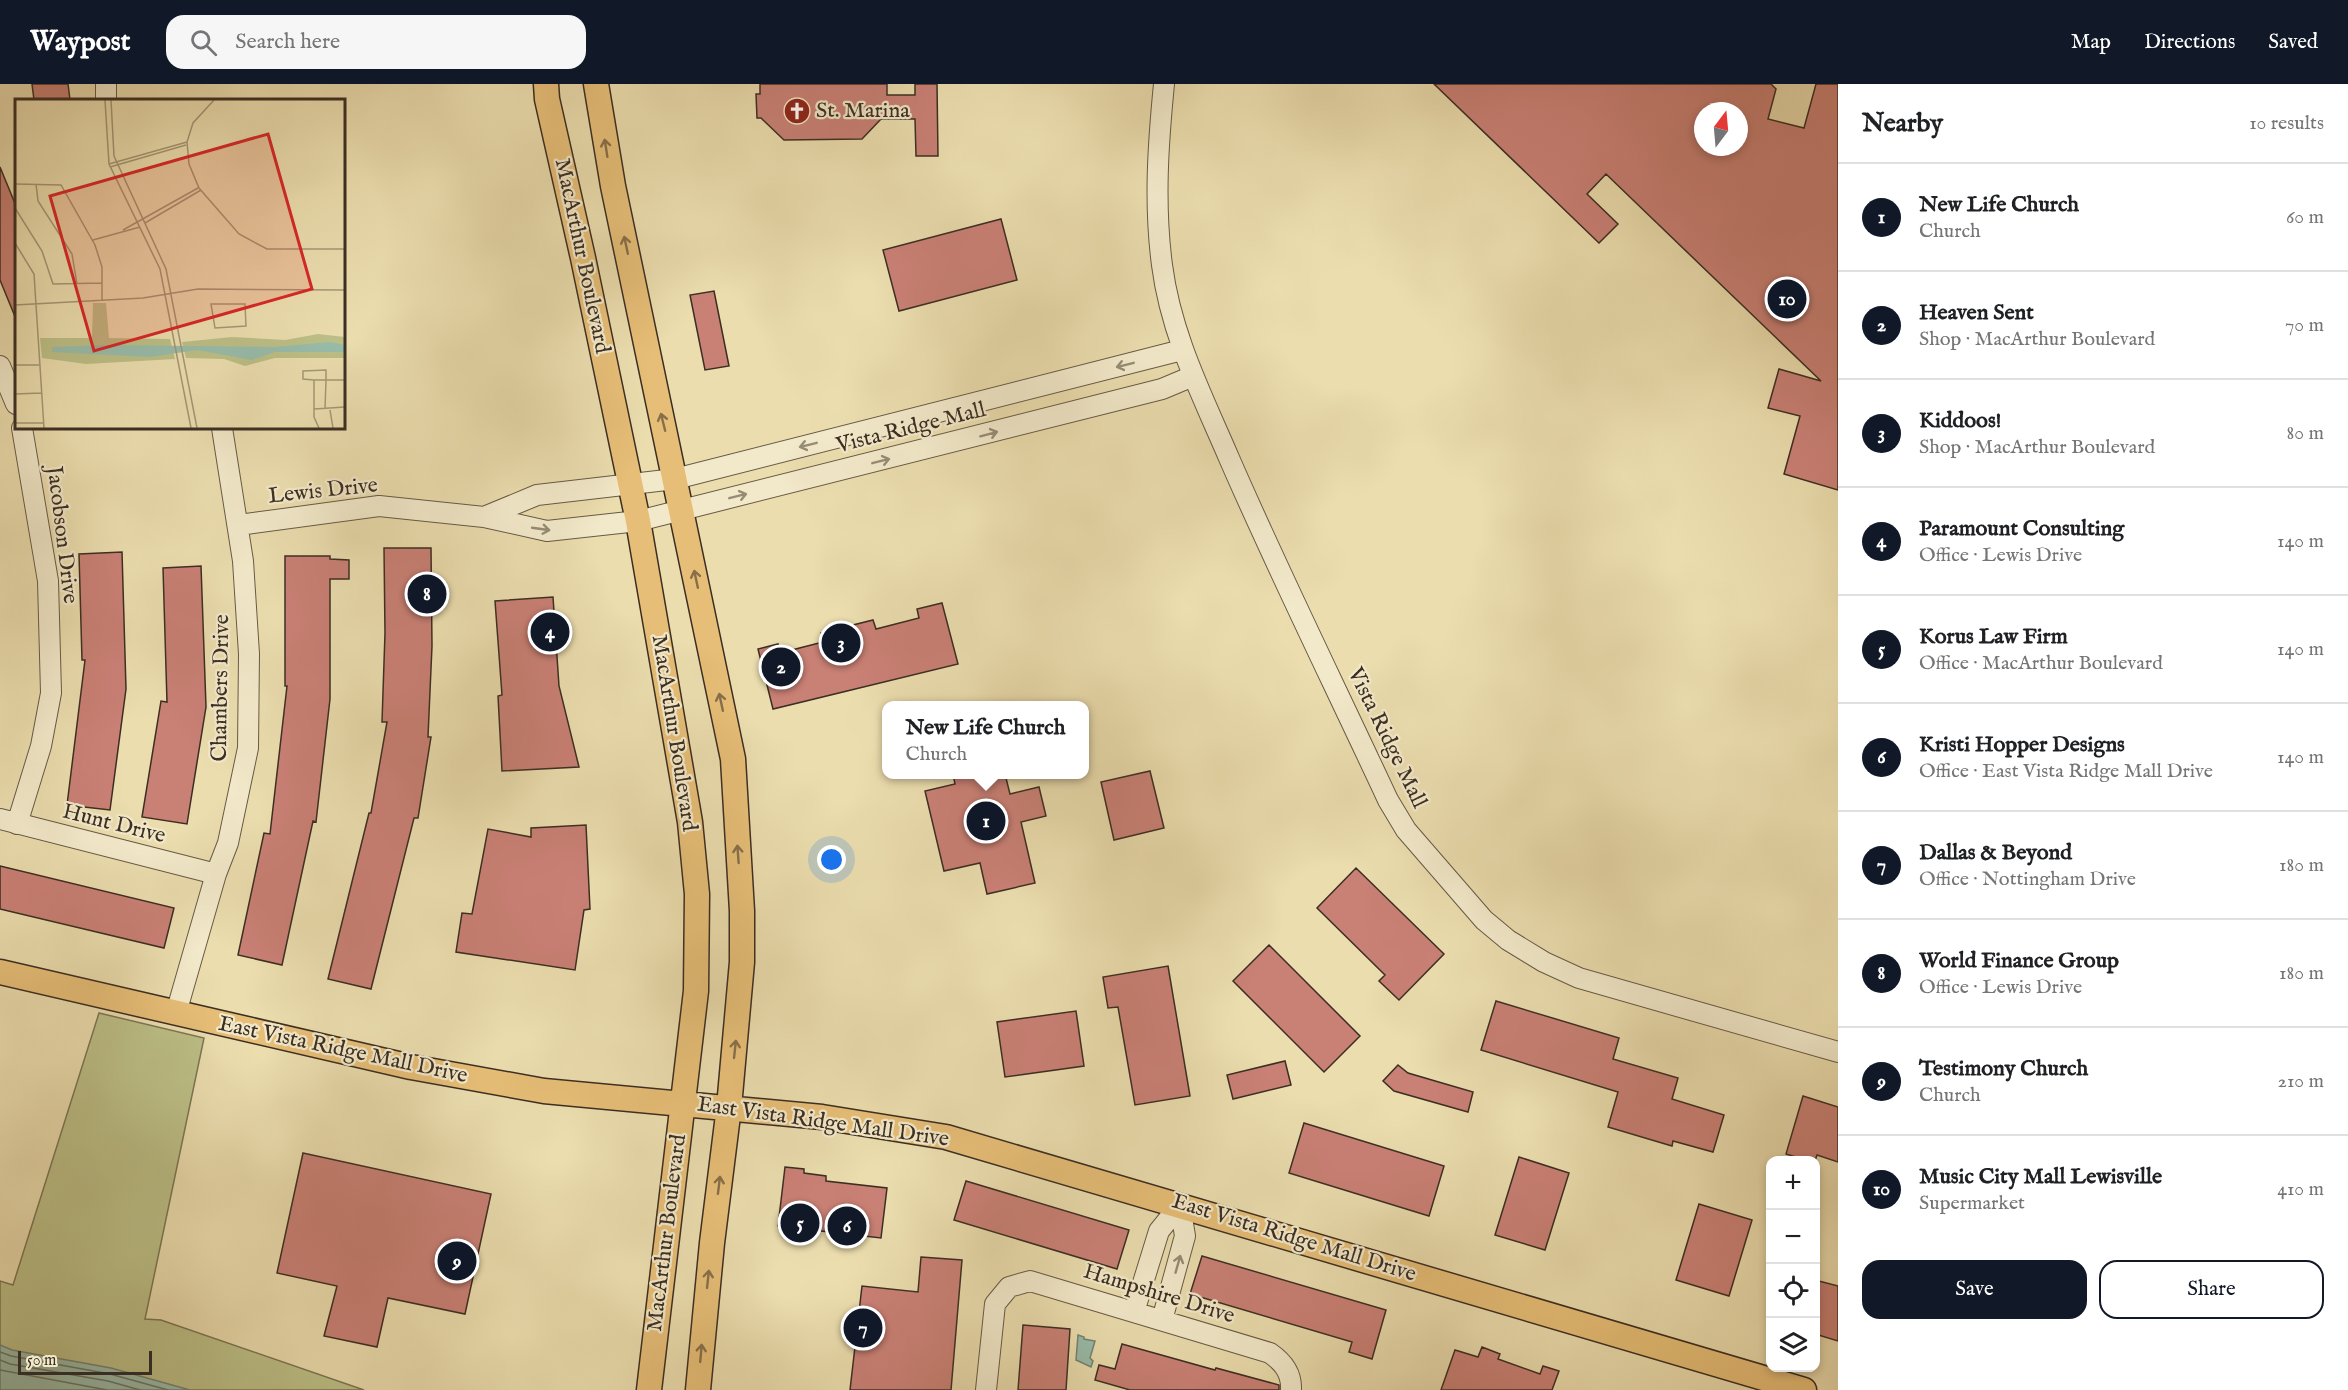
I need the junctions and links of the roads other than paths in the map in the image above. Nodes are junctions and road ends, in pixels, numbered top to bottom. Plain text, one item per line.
1 (546, 84) edge
2 (596, 84) edge
3 (1164, 84) edge
4 (1182, 350) junction
5 (0, 366) edge
6 (1193, 376) junction
7 (15, 402) edge
8 (22, 429) edge
9 (222, 429) edge
10 (675, 479) junction
11 (631, 485) junction
12 (681, 510) junction
13 (484, 517) junction
14 (638, 521) junction
15 (238, 525) junction
16 (8, 822) edge
17 (216, 874) junction
18 (0, 972) edge
19 (176, 1013) junction
20 (1838, 1052) edge
21 (682, 1103) junction
22 (729, 1107) junction
23 (1180, 1204) junction
24 (1134, 1312) junction
25 (1162, 1320) junction
26 (1290, 1381) edge
27 (649, 1390) edge
28 (698, 1390) edge
29 (986, 1390) edge
30 (1804, 1390) edge

1 - 11 main road, MacArthur Boulevard
10 -> 2 main road, MacArthur Boulevard
3 - 4 street, Vista Ridge Mall
4 - 6 street, Vista Ridge Mall
4 -> 10 street, Vista Ridge Mall
5 - 7 street
12 -> 6 street, Vista Ridge Mall
6 - 20 street, Vista Ridge Mall
8 - 16 street, Jacobson Drive
9 - 15 street, Chambers Drive
10 - 11 street, Vista Ridge Mall
10 - 12 main road, MacArthur Boulevard
11 - 13 street, Lewis Drive
11 - 14 main road, MacArthur Boulevard
12 - 14 street, Vista Ridge Mall
22 -> 12 main road, MacArthur Boulevard
13 -> 14 street, Lewis Drive
13 - 15 street, Lewis Drive
14 - 21 main road, MacArthur Boulevard
15 - 17 street, Chambers Drive
16 - 17 street, Hunt Drive
17 - 19 street, Chambers Drive
18 - 19 main road, East Vista Ridge Mall Drive
19 - 21 main road, East Vista Ridge Mall Drive
21 - 22 main road, East Vista Ridge Mall Drive
21 - 27 main road, MacArthur Boulevard
22 - 23 main road, East Vista Ridge Mall Drive
28 -> 22 main road, MacArthur Boulevard
23 - 24 street
25 -> 23 street
23 - 30 main road, East Vista Ridge Mall Drive
24 - 25 street, Hampshire Drive
24 - 29 street, Hampshire Drive
25 - 26 street, Hampshire Drive

